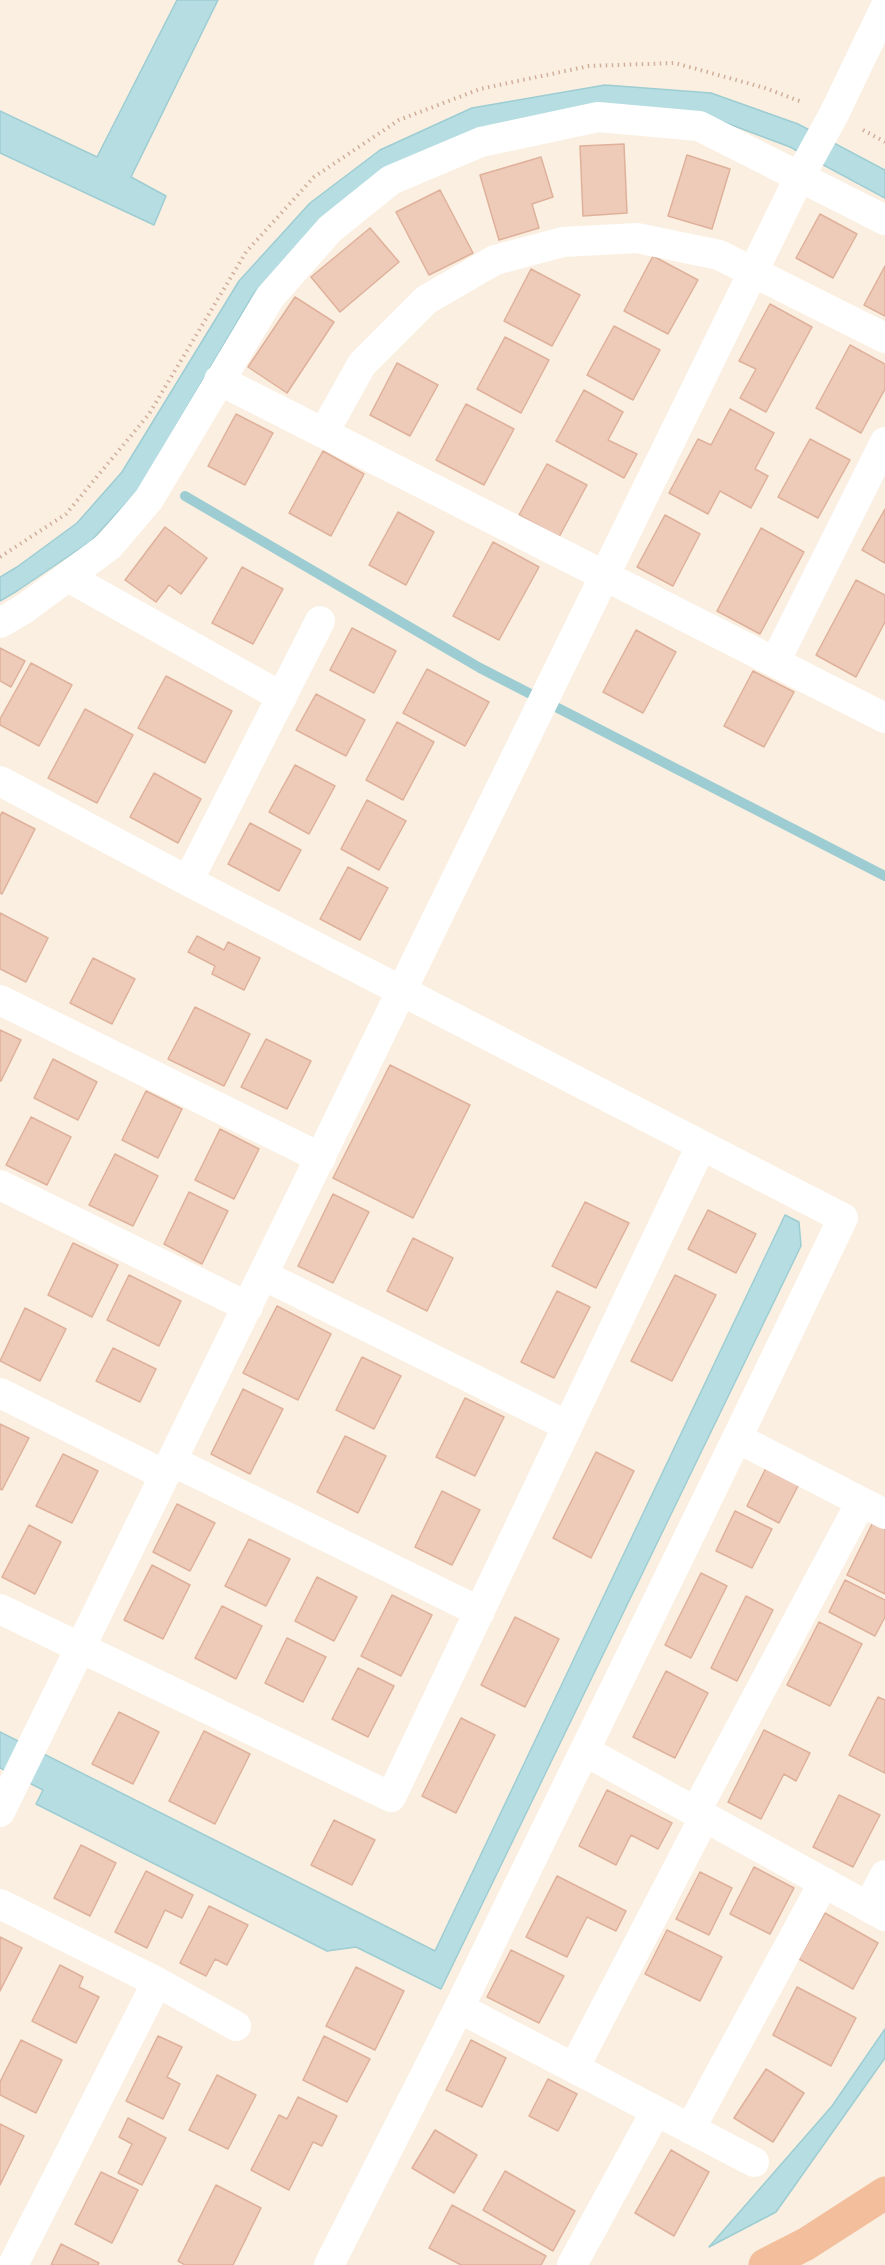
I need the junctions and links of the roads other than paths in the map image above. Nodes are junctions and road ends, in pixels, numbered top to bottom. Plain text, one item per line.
1 (885, 8) edge
2 (800, 176) junction
3 (885, 220) edge
4 (754, 272) junction
5 (885, 338) edge
6 (219, 380) junction
7 (324, 432) junction
8 (885, 442) edge
9 (606, 575) junction
10 (68, 577) junction
11 (320, 621) dead end
12 (0, 623) edge
13 (775, 662) junction
14 (282, 697) junction
15 (885, 718) edge
16 (0, 781) edge
17 (188, 881) junction
18 (403, 990) junction
19 (0, 1000) edge
20 (701, 1146) junction
21 (321, 1158) junction
22 (0, 1185) edge
23 (263, 1275) junction
24 (248, 1306) junction
25 (0, 1393) edge
26 (568, 1426) junction
27 (737, 1438) junction
28 (169, 1468) junction
29 (873, 1508) edge
30 (0, 1609) edge
31 (480, 1612) junction
32 (81, 1649) junction
33 (585, 1751) junction
34 (0, 1812) edge
35 (701, 1814) junction
36 (885, 1875) edge
37 (824, 1882) junction
38 (0, 1904) edge
39 (877, 1911) edge
40 (157, 1982) junction
41 (459, 2008) junction
42 (236, 2026) dead end
43 (574, 2068) junction
44 (656, 2111) junction
45 (690, 2129) junction
46 (754, 2162) dead end
47 (885, 2193) edge
48 (13, 2265) edge
49 (329, 2265) edge
50 (572, 2265) edge
51 (765, 2265) edge

1 - 2 street
2 - 3 street
2 - 4 street
2 - 6 street
4 - 5 street
4 - 7 street
4 - 9 street
6 - 7 street
6 - 10 street
7 - 9 street
8 - 13 street
9 - 13 street
9 - 18 street
10 - 12 street
10 - 14 street
11 - 14 street
13 - 15 street
14 - 17 street
16 - 17 street
17 - 18 street
18 - 20 street
18 - 21 street
19 - 21 street
20 - 26 street
20 - 27 street
21 - 23 street
22 - 24 street
23 - 24 street
23 - 26 street
24 - 28 street
25 - 28 street
26 - 31 street
27 - 29 street
27 - 33 street
28 - 31 street
28 - 32 street
29 - 35 street
30 - 32 street
31 - 32 street
32 - 34 street
33 - 35 street
33 - 41 street
35 - 37 street
35 - 43 street
36 - 39 street
37 - 39 street
37 - 45 street
38 - 40 street
40 - 42 street
40 - 48 street
41 - 43 street
41 - 49 street
43 - 44 street
44 - 45 street
44 - 50 street
45 - 46 street
47 - 51 highway

